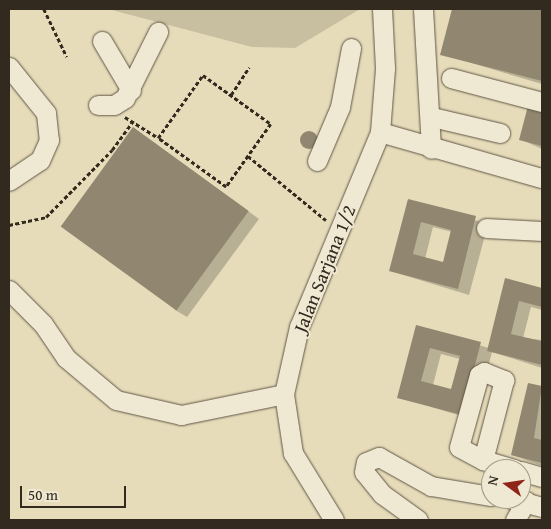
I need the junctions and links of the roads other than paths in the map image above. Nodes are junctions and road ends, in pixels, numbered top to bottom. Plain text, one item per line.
1 (382, 9) edge
2 (423, 9) edge
3 (158, 32) dead end
4 (102, 40) dead end
5 (352, 48) dead end
6 (9, 67) edge
7 (452, 78) dead end
8 (131, 90) junction
9 (542, 102) edge
10 (98, 105) road end
11 (432, 117) junction
12 (380, 132) junction
13 (500, 133) dead end
14 (431, 149) junction
15 (317, 161) dead end
16 (542, 178) edge
17 (9, 181) edge
18 (486, 228) dead end
19 (542, 231) edge
20 (9, 290) edge
21 (284, 394) junction
22 (481, 494) edge
23 (522, 509) edge
24 (334, 520) edge
25 (418, 520) edge
26 (515, 520) edge

1 - 12 street, Jalan Sarjana 1/2
2 - 11 street
3 - 8 street
4 - 8 street
5 - 15 street
6 - 17 street
7 - 9 street
8 - 10 street
11 - 13 street
11 - 14 street
12 - 14 street
12 - 21 street, Jalan Sarjana 1/2
14 - 16 street
18 - 19 street
20 - 21 street
21 - 24 street, Jalan Sarjana 1/2
22 - 25 street
23 - 26 street

